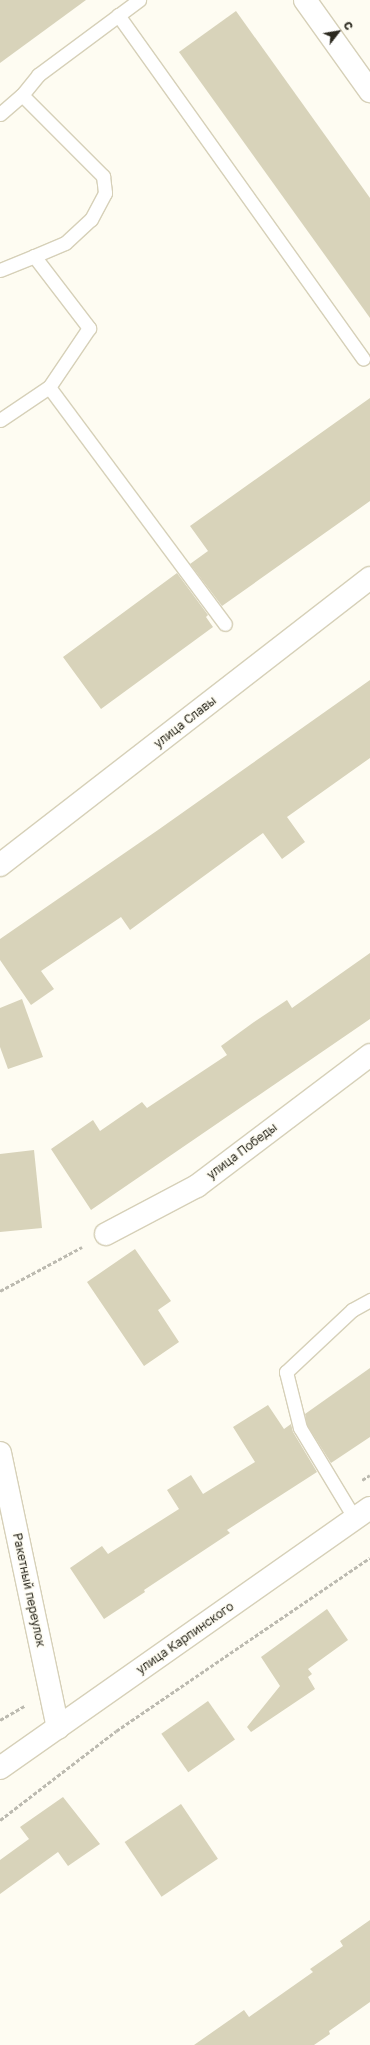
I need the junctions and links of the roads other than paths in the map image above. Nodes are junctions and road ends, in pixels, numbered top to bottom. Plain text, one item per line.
1 (139, 0) edge
2 (305, 0) edge
3 (118, 14) junction
4 (370, 91) edge
5 (22, 95) junction
6 (0, 114) edge
7 (34, 256) junction
8 (0, 270) edge
9 (363, 358) dead end
10 (49, 387) junction
11 (0, 420) edge
12 (370, 578) edge
13 (225, 624) dead end
14 (0, 865) edge
15 (370, 1055) edge
16 (106, 1234) road end
17 (370, 1300) edge
18 (0, 1453) edge
19 (363, 1513) edge
20 (58, 1728) junction
21 (0, 1768) edge

1 - 3 lane
2 - 4 street
3 - 5 lane
3 - 9 lane
5 - 6 lane
5 - 7 lane
7 - 8 lane
7 - 10 lane
10 - 11 lane
10 - 13 lane
12 - 14 street, улица Славы
15 - 16 street, улица Победы
17 - 19 lane
18 - 20 street, Ракетный переулок
19 - 20 street, улица Карпинского
20 - 21 street, улица Карпинского

